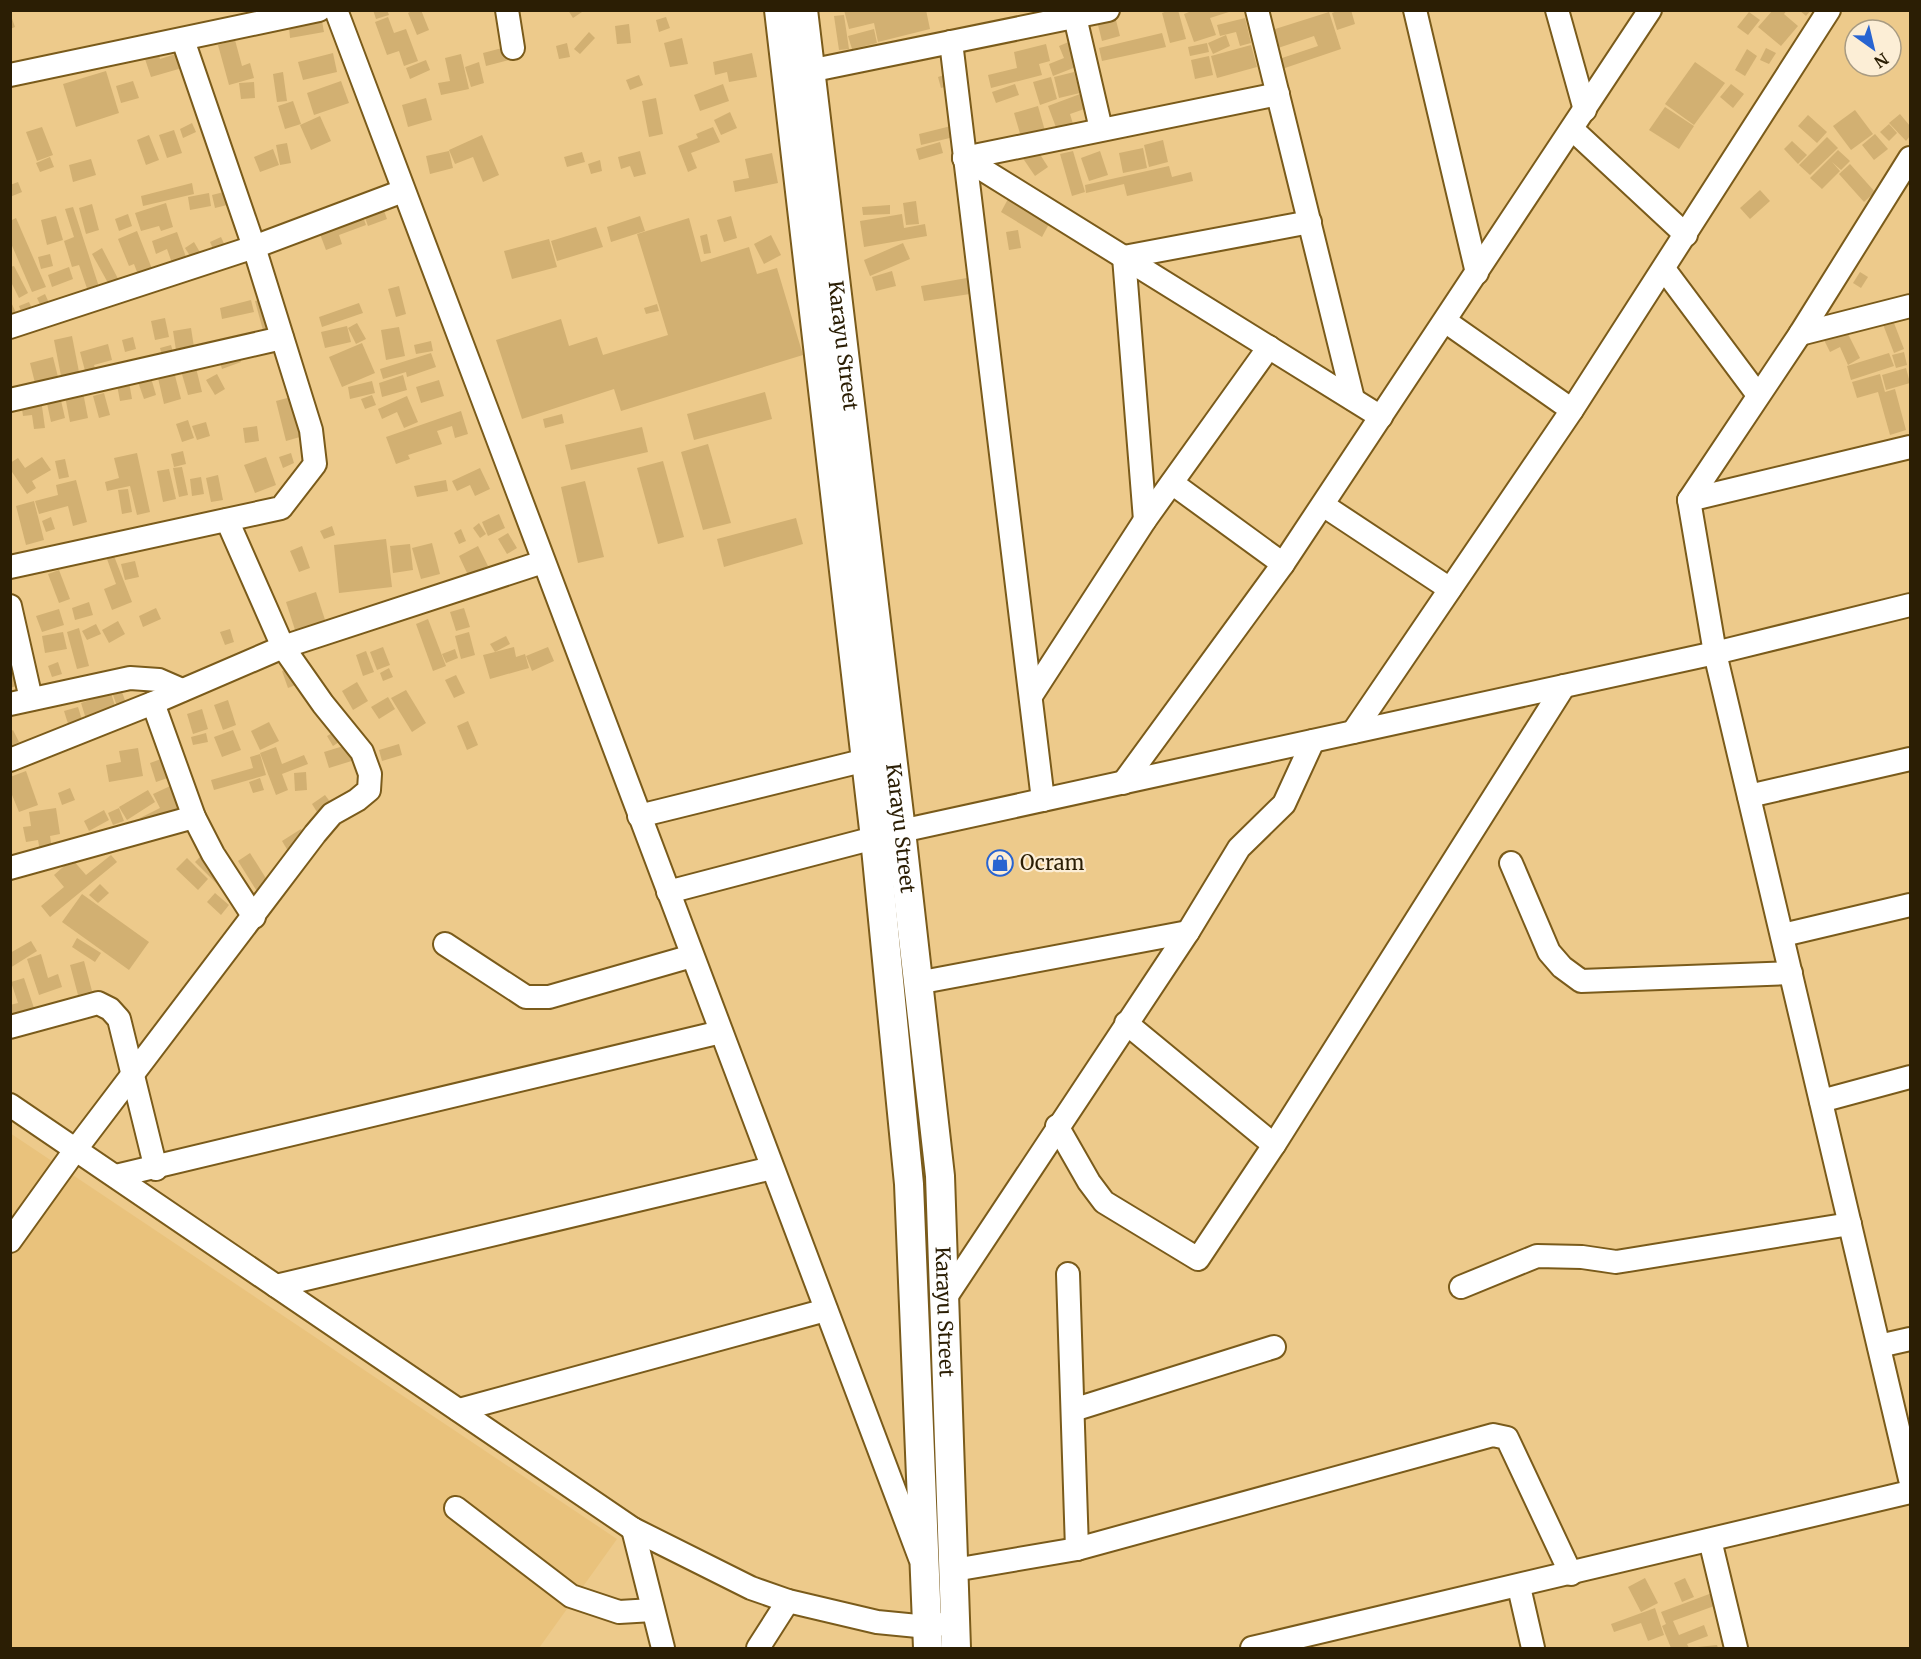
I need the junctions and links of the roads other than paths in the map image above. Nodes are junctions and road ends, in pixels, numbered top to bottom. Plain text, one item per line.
1 (319, 10) edge
2 (336, 10) edge
3 (507, 10) edge
4 (779, 10) edge
5 (803, 10) edge
6 (1108, 10) edge
7 (1257, 10) edge
8 (1415, 10) edge
9 (1557, 10) edge
10 (1650, 10) edge
11 (1828, 10) edge
12 (1075, 17) junction
13 (183, 40) junction
14 (951, 42) junction
15 (513, 48) dead end
16 (809, 71) junction
17 (10, 75) edge
18 (1278, 94) junction
19 (1585, 110) junction
20 (1101, 129) junction
21 (1572, 129) junction
22 (964, 158) junction
23 (1911, 158) edge
24 (403, 191) junction
25 (1310, 222) junction
26 (1686, 235) junction
27 (254, 248) junction
28 (1124, 257) junction
29 (1664, 269) junction
30 (1477, 273) junction
31 (1911, 306) edge
32 (1445, 321) junction
33 (10, 327) edge
34 (1800, 334) junction
35 (282, 338) junction
36 (1269, 347) junction
37 (1758, 395) junction
38 (1353, 399) junction
39 (10, 400) edge
40 (1572, 410) junction
41 (1381, 417) junction
42 (1911, 447) edge
43 (1172, 483) junction
44 (1689, 500) junction
45 (1323, 505) junction
46 (227, 520) junction
47 (1145, 520) junction
48 (543, 562) junction
49 (1284, 564) junction
50 (10, 567) edge
51 (1450, 590) junction
52 (1911, 605) edge
53 (10, 606) edge
54 (283, 647) junction
55 (1715, 653) junction
56 (1564, 686) junction
57 (182, 690) junction
58 (1031, 696) junction
59 (21, 701) edge
60 (153, 703) junction
61 (1353, 732) junction
62 (1313, 741) junction
63 (1911, 759) edge
64 (10, 760) edge
65 (866, 760) junction
66 (1123, 783) junction
67 (1749, 796) junction
68 (1043, 800) junction
69 (639, 816) junction
70 (194, 817) junction
71 (888, 834) junction
72 (1511, 863) dead end
73 (10, 868) edge
74 (668, 892) junction
75 (1911, 905) edge
76 (254, 917) junction
77 (1188, 932) junction
78 (1783, 935) junction
79 (445, 944) dead end
80 (692, 956) junction
81 (1791, 973) junction
82 (917, 983) junction
83 (1126, 1023) junction
84 (10, 1027) edge
85 (721, 1032) junction
86 (132, 1077) junction
87 (1911, 1077) edge
88 (1821, 1101) junction
89 (10, 1105) edge
90 (1057, 1126) junction
91 (1274, 1145) junction
92 (76, 1149) junction
93 (772, 1168) junction
94 (156, 1169) junction
95 (116, 1176) junction
96 (1850, 1224) junction
97 (10, 1242) edge
98 (1068, 1274) dead end
99 (276, 1286) junction
100 (1461, 1287) dead end
101 (944, 1300) junction
102 (826, 1310) junction
103 (1911, 1339) edge
104 (1879, 1346) junction
105 (1274, 1347) dead end
106 (459, 1410) junction
107 (1073, 1410) junction
108 (1911, 1479) edge
109 (1911, 1492) edge
110 (456, 1508) dead end
111 (633, 1529) junction
112 (1710, 1540) junction
113 (1077, 1549) junction
114 (954, 1570) junction
115 (1571, 1574) junction
116 (926, 1576) junction
117 (1519, 1587) junction
118 (788, 1601) junction
119 (653, 1610) junction
120 (956, 1635) edge
121 (928, 1638) edge
122 (1329, 1639) edge
123 (663, 1648) edge
124 (758, 1648) edge
125 (1252, 1648) edge
126 (1533, 1648) edge
127 (1736, 1648) edge

1 - 13 street
2 - 24 street
3 - 15 street
4 - 65 main road, Karayu Street
5 - 16 main road, Karayu Street
6 - 12 street
7 - 18 street
8 - 30 street
9 - 19 street
10 - 19 street
11 - 26 street
12 - 14 street
12 - 20 street
13 - 17 street
13 - 27 street
14 - 16 street
14 - 22 street
16 - 71 main road, Karayu Street
18 - 20 street
18 - 25 street
19 - 21 street
20 - 22 street
21 - 26 street
21 - 30 street
22 - 28 street
22 - 58 street
23 - 34 street
24 - 27 street
24 - 48 street
25 - 28 street
25 - 38 street
26 - 29 street
27 - 33 street
27 - 35 street
28 - 36 street
28 - 47 street
29 - 37 street
29 - 40 street
30 - 32 street
31 - 34 street
32 - 40 street
32 - 41 street
34 - 37 street
35 - 39 street
35 - 46 street
36 - 38 street
36 - 43 street
37 - 44 street
38 - 41 street
40 - 51 street
41 - 45 street
42 - 44 street
43 - 47 street
43 - 49 street
44 - 55 street
45 - 49 street
45 - 51 street
46 - 50 street
46 - 54 street
47 - 58 street
48 - 54 street
48 - 69 street
49 - 66 street
51 - 61 street
52 - 55 street
53 - 59 street
54 - 57 street
54 - 76 street
55 - 56 street
55 - 67 street
56 - 61 street
56 - 91 street
57 - 59 street
57 - 60 street
58 - 68 street
60 - 64 street
60 - 70 street
61 - 62 street
62 - 66 street
62 - 77 street
63 - 67 street
65 - 69 street
65 - 71 main road, Karayu Street
66 - 68 street
67 - 78 street
68 - 71 street
69 - 74 street
70 - 73 street
70 - 76 street
71 - 74 street
71 - 82 main road, Karayu Street
71 - 116 main road, Karayu Street
72 - 81 street
74 - 80 street
75 - 78 street
76 - 86 street
77 - 82 street
77 - 83 street
78 - 81 street
79 - 80 street
80 - 85 street
81 - 88 street
82 - 101 main road, Karayu Street
83 - 90 street
83 - 91 street
84 - 86 street
85 - 93 street
85 - 94 street
86 - 92 street
86 - 94 street
87 - 88 street
88 - 96 street
89 - 92 street
90 - 91 street
90 - 101 street
92 - 95 street
92 - 97 street
93 - 99 street
93 - 102 street
94 - 95 street
95 - 99 street
96 - 100 street
96 - 104 street
98 - 107 street
99 - 106 street
101 - 114 main road, Karayu Street
102 - 106 street
102 - 116 street
103 - 104 street
104 - 108 street
105 - 107 street
106 - 111 street
107 - 113 street
109 - 112 street
110 - 119 street
111 - 118 street
111 - 119 street
112 - 115 street
112 - 127 street
113 - 114 street
113 - 115 street
114 - 120 main road, Karayu Street
115 - 117 street
116 - 121 main road, Karayu Street
117 - 122 street
117 - 126 street
118 - 121 street
118 - 124 street
119 - 123 street
120 - 121 street
122 - 125 street

